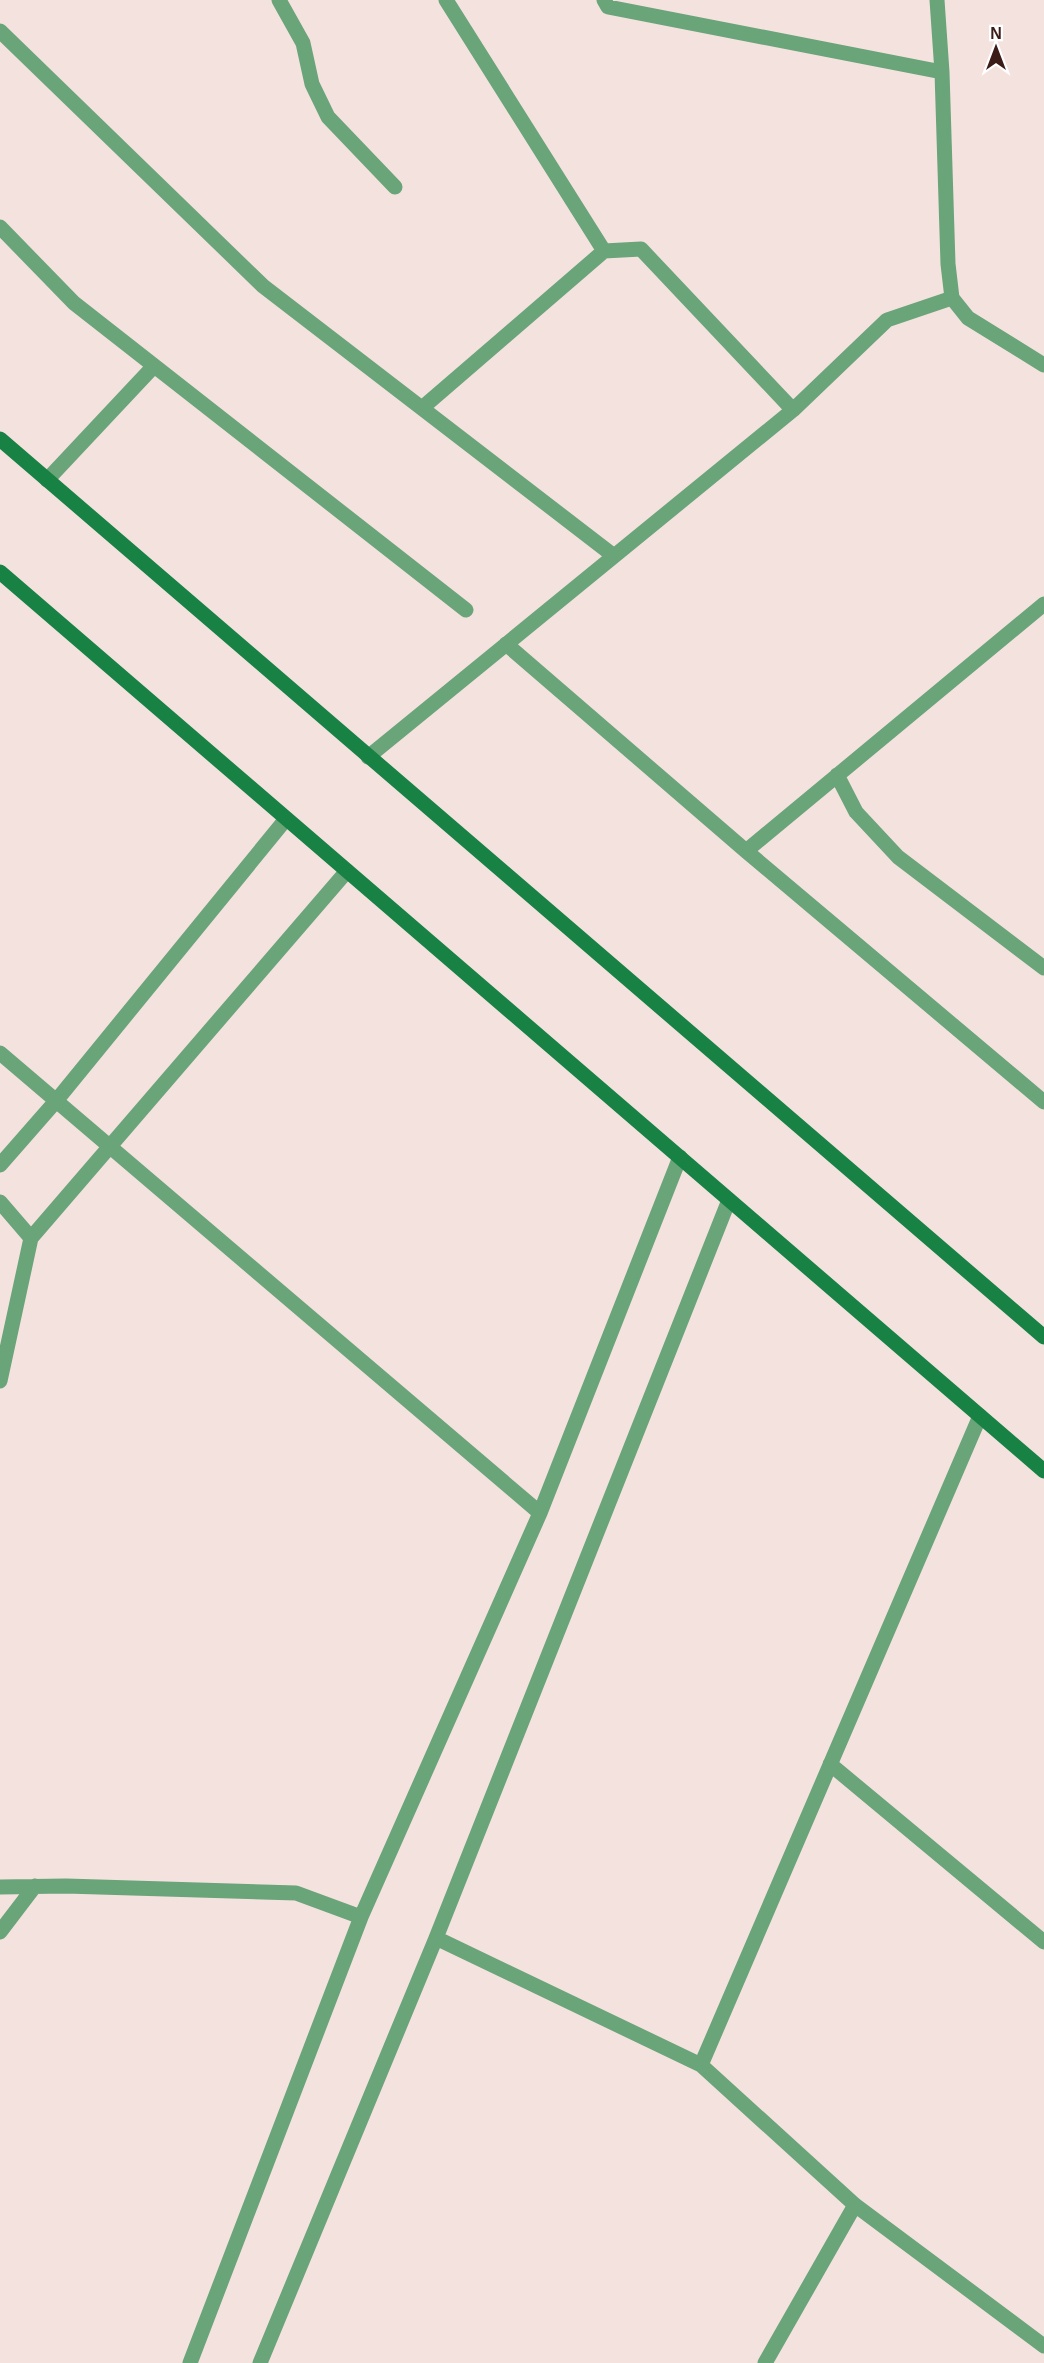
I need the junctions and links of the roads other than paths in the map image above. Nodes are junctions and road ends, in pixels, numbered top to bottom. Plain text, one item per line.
1 (279, 0) edge
2 (446, 0) edge
3 (937, 0) edge
4 (607, 2) edge
5 (0, 31) edge
6 (942, 72) junction
7 (395, 187) dead end
8 (0, 226) edge
9 (604, 251) junction
10 (952, 298) junction
11 (1044, 364) edge
12 (154, 366) junction
13 (422, 408) junction
14 (793, 410) junction
15 (0, 440) edge
16 (47, 480) junction
17 (614, 556) junction
18 (0, 572) edge
19 (1044, 604) edge
20 (466, 610) dead end
21 (507, 644) junction
22 (368, 757) junction
23 (837, 775) junction
24 (286, 819) junction
25 (746, 851) junction
26 (347, 871) junction
27 (1044, 968) edge
28 (0, 1053) edge
29 (56, 1101) junction
30 (1044, 1102) edge
31 (110, 1147) junction
32 (680, 1158) junction
33 (0, 1165) edge
34 (729, 1200) junction
35 (0, 1202) edge
36 (31, 1238) junction
37 (1044, 1337) edge
38 (0, 1381) edge
39 (980, 1416) junction
40 (1044, 1471) edge
41 (540, 1513) junction
42 (830, 1764) junction
43 (35, 1886) junction
44 (0, 1887) edge
45 (361, 1917) junction
46 (0, 1932) edge
47 (436, 1938) junction
48 (1044, 1942) edge
49 (701, 2065) junction
50 (855, 2205) junction
51 (1044, 2346) edge
52 (190, 2363) edge
53 (260, 2363) edge
54 (765, 2363) edge

1 - 7 street
2 - 9 street
3 - 6 street
4 - 6 street
5 - 13 street
6 - 10 street
8 - 12 street
9 - 13 street
9 - 14 street
10 - 11 street
10 - 14 street
12 - 16 street
12 - 20 street
13 - 17 street
14 - 17 street
15 - 16 street
16 - 22 street
17 - 21 street
18 - 24 street
19 - 23 street
21 - 22 street
21 - 25 street
22 - 37 street
23 - 25 street
23 - 27 street
24 - 26 street
24 - 29 street
25 - 30 street
26 - 31 street
26 - 32 street
28 - 29 street
29 - 31 street
29 - 33 street
31 - 36 street
31 - 41 street
32 - 34 street
32 - 41 street
34 - 39 street
34 - 47 street
35 - 36 street
36 - 38 street
39 - 40 street
39 - 42 street
41 - 45 street
42 - 48 street
42 - 49 street
43 - 44 street
43 - 45 street
43 - 46 street
45 - 52 street
47 - 49 street
47 - 53 street
49 - 50 street
50 - 51 street
50 - 54 street

